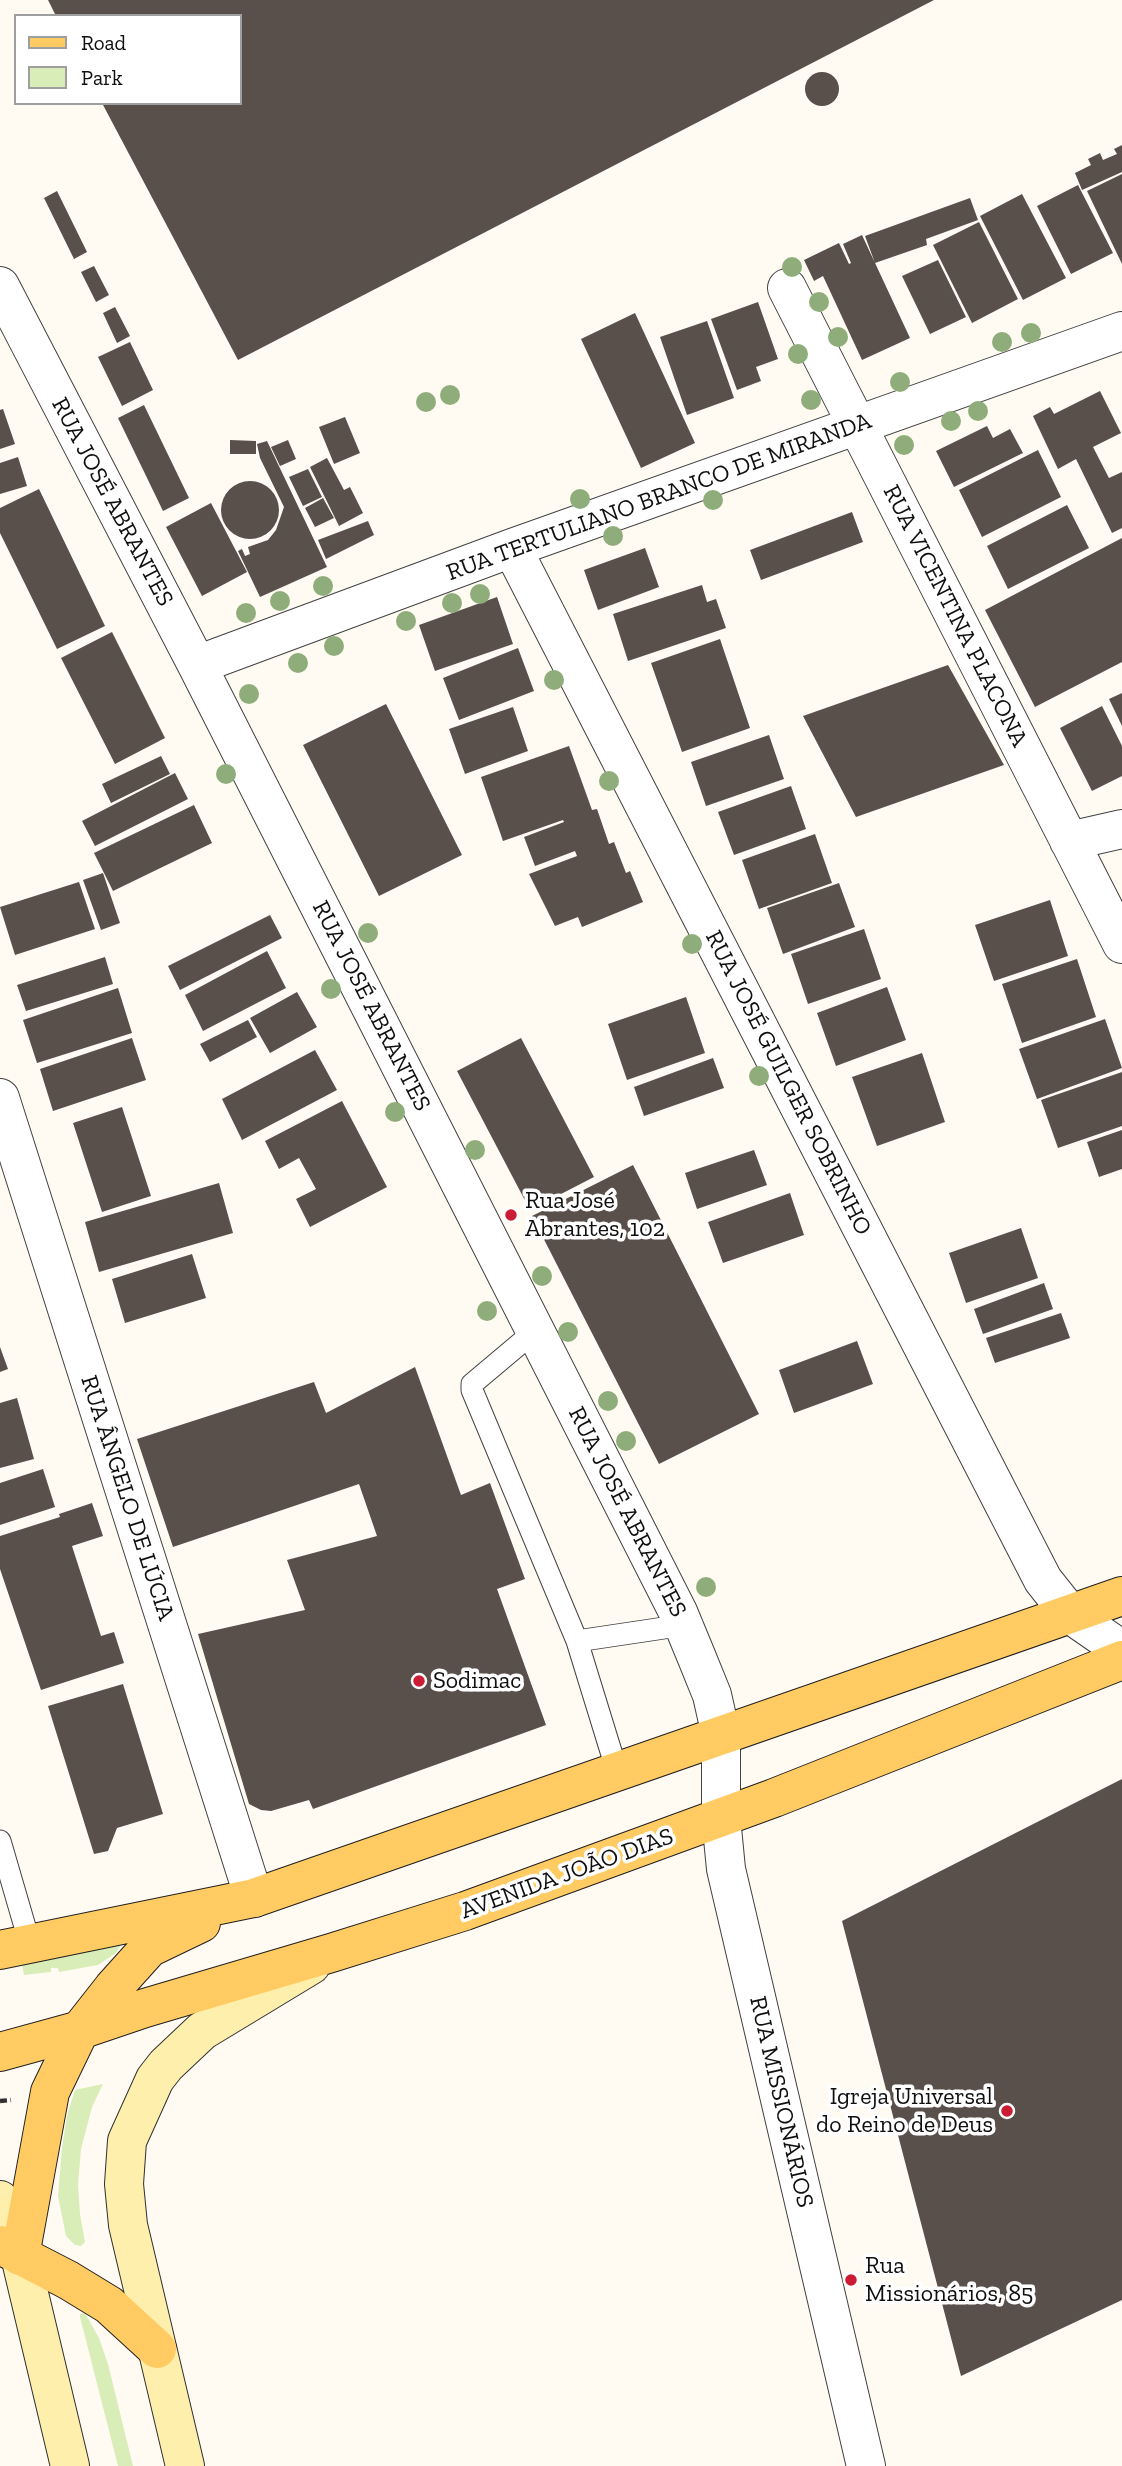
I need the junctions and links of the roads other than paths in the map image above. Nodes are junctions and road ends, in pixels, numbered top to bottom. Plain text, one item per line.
1 (0, 286) edge
2 (787, 288) dead end
3 (1122, 331) edge
4 (859, 426) junction
5 (512, 548) junction
6 (197, 665) junction
7 (1122, 829) edge
8 (1069, 841) junction
9 (1122, 944) edge
10 (0, 1098) edge
11 (535, 1331) junction
12 (1122, 1597) edge
13 (1070, 1614) junction
14 (684, 1625) junction
15 (577, 1641) junction
16 (1122, 1650) edge
17 (1122, 1660) edge
18 (721, 1735) junction
19 (617, 1771) junction
20 (721, 1818) junction
21 (0, 1841) edge
22 (254, 1898) junction
23 (15, 1947) edge
24 (331, 1953) junction
25 (80, 2030) junction
26 (0, 2052) edge
27 (0, 2200) edge
28 (10, 2250) edge
29 (157, 2349) junction
30 (70, 2466) edge
31 (185, 2466) edge
32 (866, 2466) edge

1 - 6 street, RUA JOSÉ ABRANTES
2 - 4 street, RUA VICENTINA PLACONA
3 - 4 street, RUA TERTULIANO BRANCO DE MIRANDA
4 - 5 street, RUA TERTULIANO BRANCO DE MIRANDA
4 - 8 street, RUA VICENTINA PLACONA
5 - 6 street, RUA TERTULIANO BRANCO DE MIRANDA
5 - 13 street, RUA JOSÉ GUILGER SOBRINHO
6 - 11 street, RUA JOSÉ ABRANTES
7 - 8 street
8 - 9 street, RUA VICENTINA PLACONA
10 - 22 street, RUA ÂNGELO DE LÚCIA
11 - 14 street, RUA JOSÉ ABRANTES
11 - 15 lane
12 - 13 main road
13 - 16 street, RUA JOSÉ GUILGER SOBRINHO
13 - 18 main road
14 - 15 lane
14 - 18 street, RUA JOSÉ ABRANTES
15 - 19 lane
17 - 20 main road, AVENIDA JOÃO DIAS
18 - 19 main road
18 - 20 street, RUA MISSIONÁRIOS
19 - 22 main road
20 - 24 main road, AVENIDA JOÃO DIAS
20 - 32 street, RUA MISSIONÁRIOS
21 - 23 lane
22 - 23 main road
22 - 25 main road
24 - 25 main road, AVENIDA JOÃO DIAS
24 - 29 main road
25 - 26 main road, AVENIDA JOÃO DIAS
25 - 28 main road
27 - 28 main road
28 - 29 main road
28 - 30 main road
29 - 31 main road

